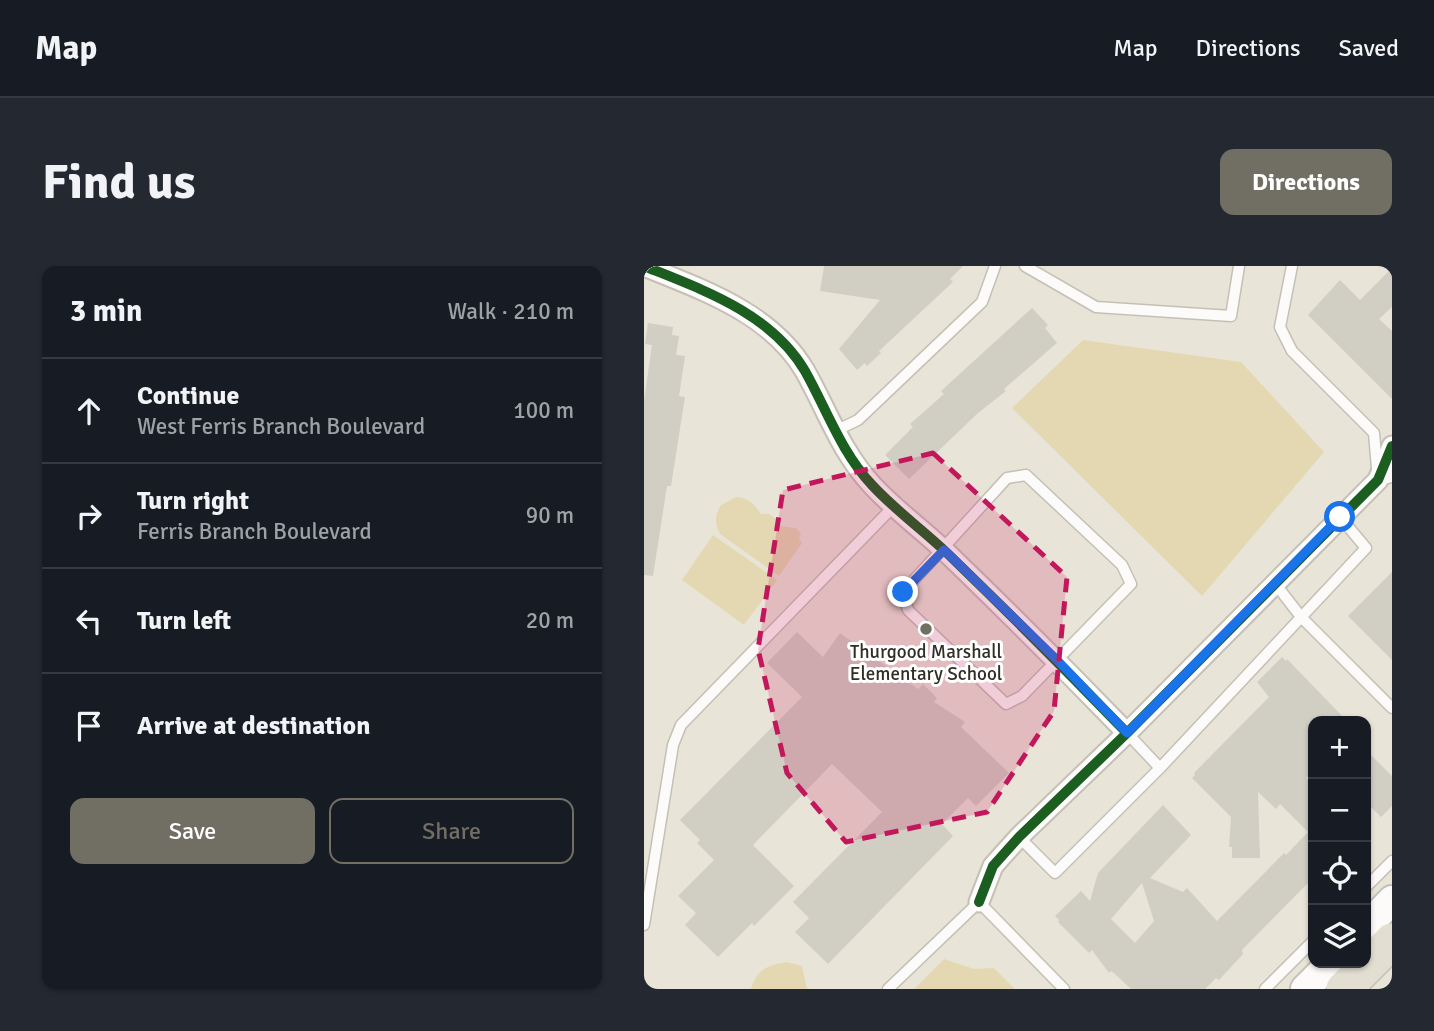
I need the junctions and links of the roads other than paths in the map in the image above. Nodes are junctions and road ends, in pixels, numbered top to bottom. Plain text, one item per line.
1 (644, 266) edge
2 (995, 266) edge
3 (1025, 266) edge
4 (1239, 266) edge
5 (1292, 266) edge
6 (834, 431) junction
7 (1392, 446) edge
8 (1385, 478) edge
9 (893, 507) junction
10 (1340, 517) junction
11 (944, 550) junction
12 (1275, 582) junction
13 (1301, 617) junction
14 (1057, 660) junction
15 (1392, 708) edge
16 (1127, 733) junction
17 (1160, 768) junction
18 (1019, 837) junction
19 (1392, 861) edge
20 (1371, 882) edge
21 (1392, 900) edge
22 (979, 902) junction
23 (1371, 922) edge
24 (644, 925) edge
25 (1392, 941) edge
26 (1308, 946) edge
27 (1326, 968) edge
28 (888, 989) edge
29 (1064, 989) edge
30 (1265, 989) edge
31 (1305, 989) edge
32 (1344, 989) edge

1 - 6 street
2 - 6 lane
3 - 4 lane
5 - 8 lane
6 - 9 street
7 - 8 street
8 - 10 street
9 - 11 street
9 - 24 lane
10 - 12 street
10 - 13 lane
11 - 14 street
11 - 14 lane
11 - 14 lane
12 - 13 lane
12 - 16 street
13 - 15 lane
13 - 17 lane
14 - 16 street
16 - 17 lane
16 - 18 street
17 - 18 lane
18 - 22 street
19 - 20 lane
21 - 23 main road
22 - 28 lane
22 - 29 lane
25 - 32 highway
26 - 30 lane
27 - 31 main road

